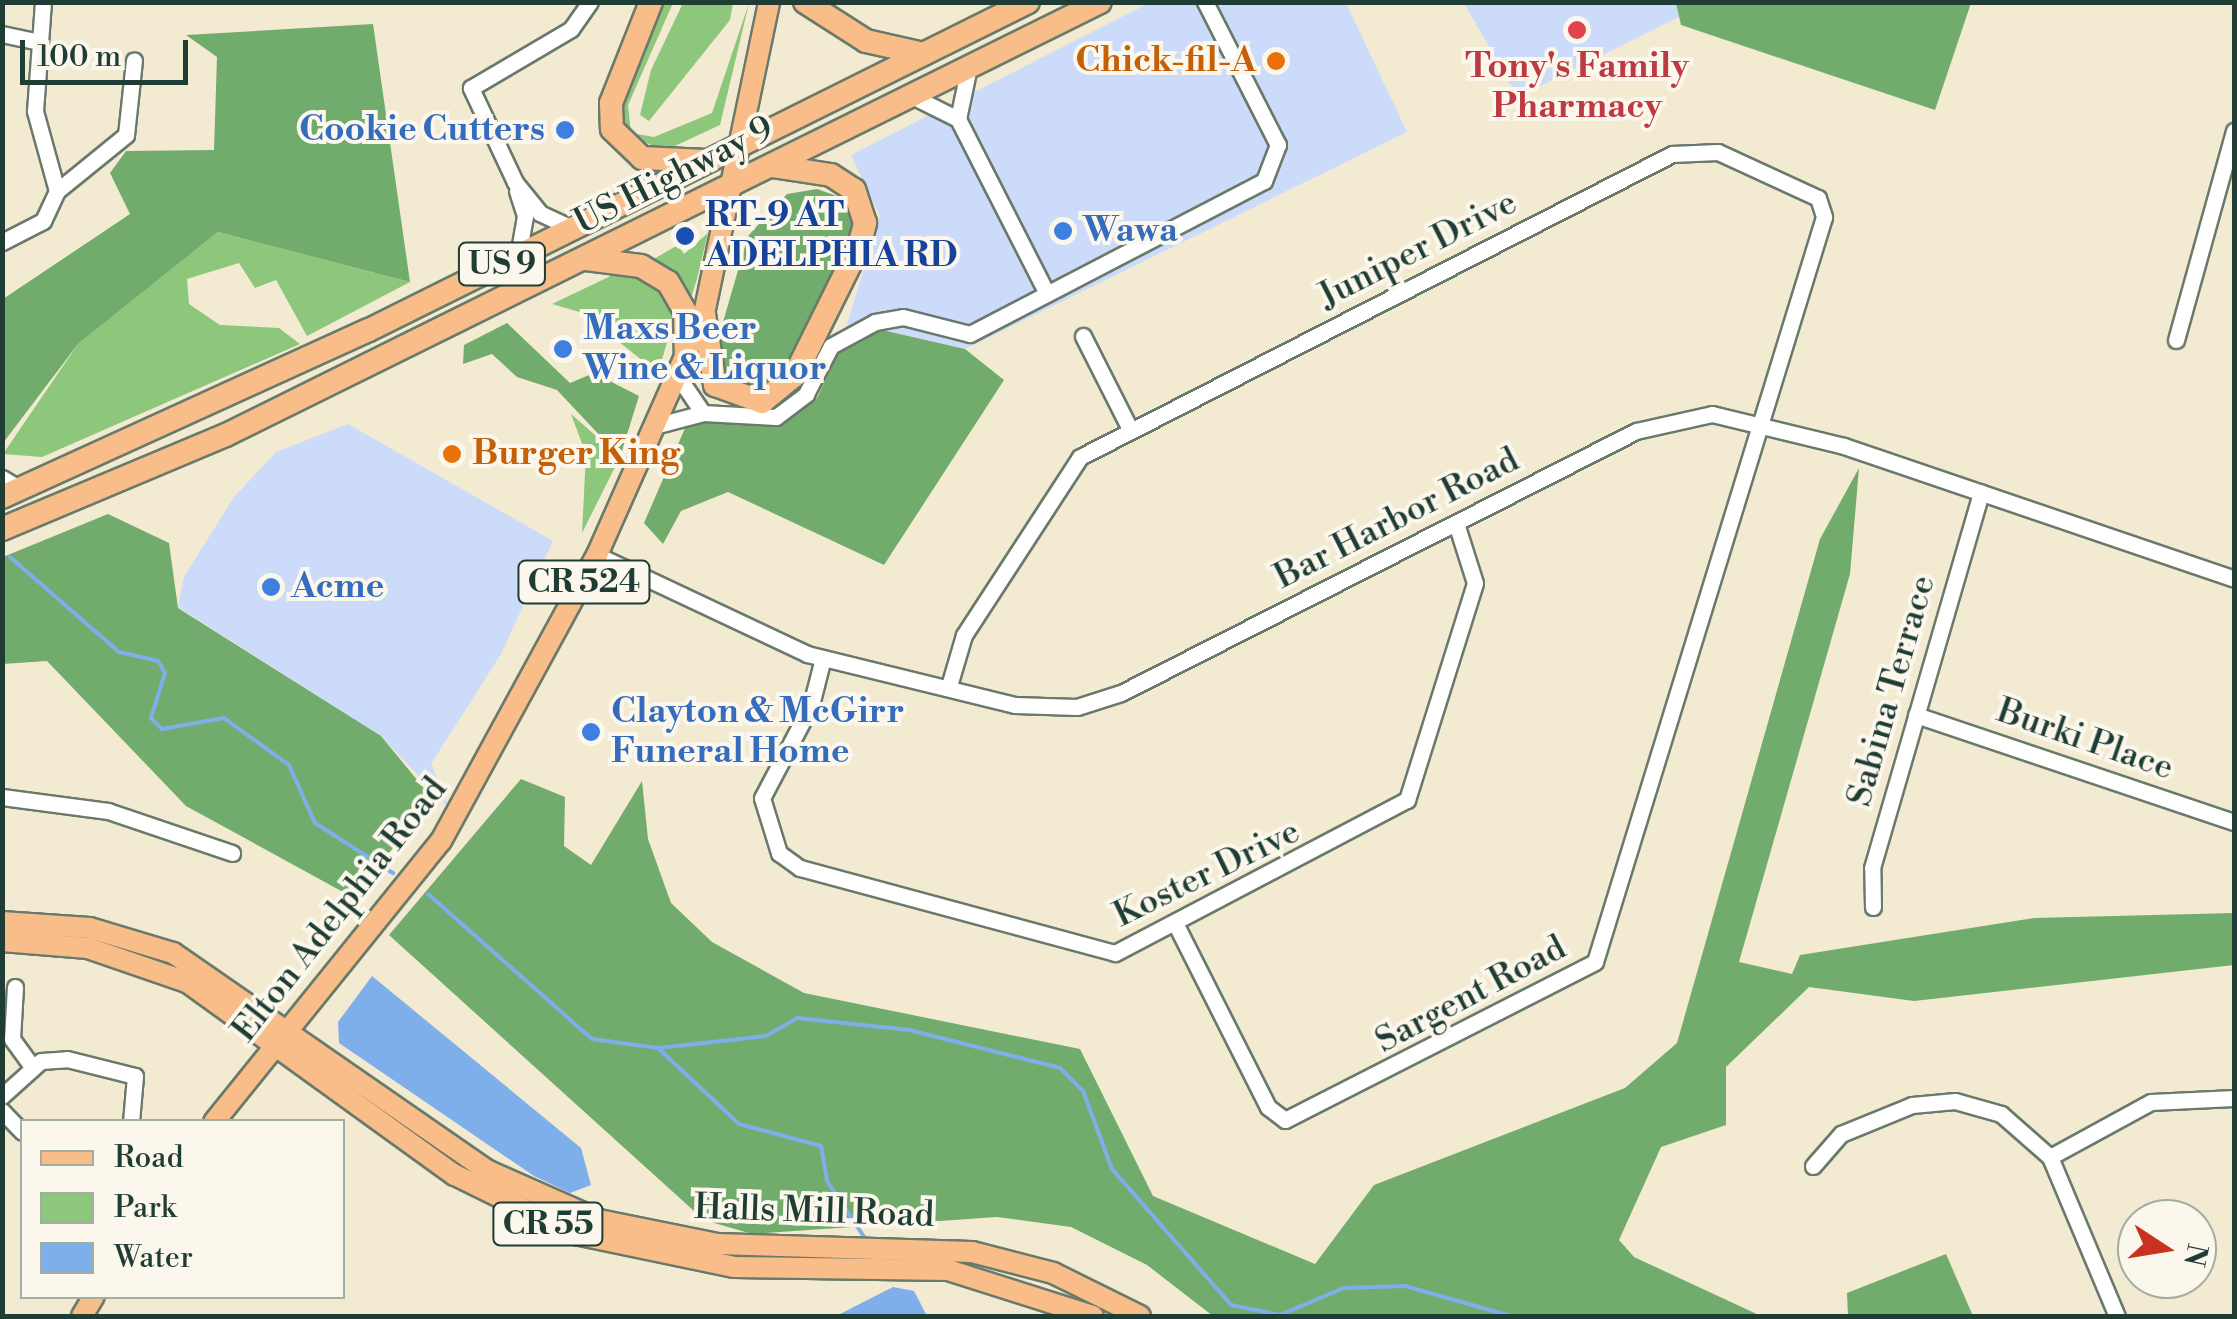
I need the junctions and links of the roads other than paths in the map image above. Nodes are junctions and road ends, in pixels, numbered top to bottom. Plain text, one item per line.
1 (43, 2) edge
2 (590, 2) edge
3 (651, 2) edge
4 (769, 2) edge
5 (805, 2) edge
6 (1028, 2) edge
7 (1100, 2) edge
8 (1206, 2) edge
9 (2, 34) edge
10 (36, 41) junction
11 (924, 54) junction
12 (134, 60) dead end
13 (970, 67) junction
14 (912, 96) junction
15 (958, 119) junction
16 (2234, 130) edge
17 (742, 143) junction
18 (710, 161) junction
19 (772, 166) junction
20 (516, 182) junction
21 (734, 186) junction
22 (57, 191) junction
23 (574, 229) junction
24 (2, 242) edge
25 (518, 256) junction
26 (586, 258) junction
27 (1047, 294) junction
28 (704, 314) junction
29 (1082, 336) dead end
30 (2176, 340) dead end
31 (682, 370) junction
32 (703, 413) junction
33 (1762, 423) junction
34 (658, 425) junction
35 (1130, 429) junction
36 (8, 488) edge
37 (1981, 492) junction
38 (1456, 522) junction
39 (2, 529) edge
40 (597, 555) junction
41 (2234, 579) edge
42 (822, 658) junction
43 (948, 686) junction
44 (1916, 714) junction
45 (2, 798) edge
46 (2234, 822) edge
47 (232, 853) dead end
48 (1873, 907) dead end
49 (2, 922) edge
50 (1176, 925) junction
51 (2, 941) edge
52 (15, 988) dead end
53 (290, 1030) junction
54 (276, 1047) junction
55 (32, 1067) junction
56 (2, 1096) edge
57 (2234, 1098) edge
58 (2, 1111) edge
59 (131, 1119) edge
60 (216, 1119) edge
61 (20, 1130) edge
62 (2050, 1156) junction
63 (1813, 1166) dead end
64 (1093, 1316) edge
65 (1140, 1316) edge
66 (2117, 1316) edge

1 - 10 street
2 - 20 street
3 - 18 highway
4 - 17 main road, Elton Adelphia Road / CR 524
5 - 11 highway
6 - 11 highway, US Highway 9 / US 9
7 - 13 highway, US Highway 9 / US 9
8 - 27 street
9 - 10 street
10 - 22 street
11 - 17 highway, US Highway 9 / US 9
12 - 22 street
13 - 14 highway, US Highway 9 / US 9
13 - 15 street
14 - 15 street
14 - 19 highway, US Highway 9 / US 9
15 - 27 street
16 - 30 street
17 - 18 highway, US Highway 9 / US 9
17 - 21 main road, Elton Adelphia Road / CR 524
18 - 23 highway, US Highway 9 / US 9
19 - 21 highway, US Highway 9 / US 9
19 - 28 highway
20 - 23 street
20 - 25 street
21 - 26 highway, US Highway 9 / US 9
21 - 28 main road, Elton Adelphia Road / CR 524
22 - 24 street
23 - 25 highway, US Highway 9 / US 9
25 - 36 highway, US Highway 9 / US 9
26 - 31 highway
26 - 39 highway, US Highway 9 / US 9
27 - 32 street
28 - 31 main road, Elton Adelphia Road / CR 524
29 - 35 street
31 - 32 street
31 - 34 main road, Elton Adelphia Road / CR 524
32 - 34 street
33 - 35 street, Juniper Drive
33 - 37 street, Bar Harbor Road
33 - 38 street, Bar Harbor Road
33 - 50 street, Sargent Road
34 - 40 main road, Elton Adelphia Road / CR 524
35 - 43 street, Juniper Drive
37 - 41 street, Bar Harbor Road
37 - 44 street, Sabina Terrace
38 - 43 street, Bar Harbor Road
38 - 50 street, Koster Drive
40 - 42 street, Bar Harbor Road
40 - 53 main road, Elton Adelphia Road / CR 524
42 - 43 street, Bar Harbor Road
42 - 50 street, Koster Drive
44 - 46 street, Burki Place
44 - 48 street, Sabina Terrace
45 - 47 street
49 - 53 main road, Halls Mill Road
51 - 54 main road, Halls Mill Road
52 - 55 street
53 - 54 main road, Elton Adelphia Road / CR 524
53 - 65 main road, Halls Mill Road / CR 55
54 - 60 main road, Elton Adelphia Road / CR 524
54 - 64 main road, Halls Mill Road / CR 55
55 - 56 street
55 - 59 street
57 - 62 street
58 - 61 street
62 - 63 street
62 - 66 street

